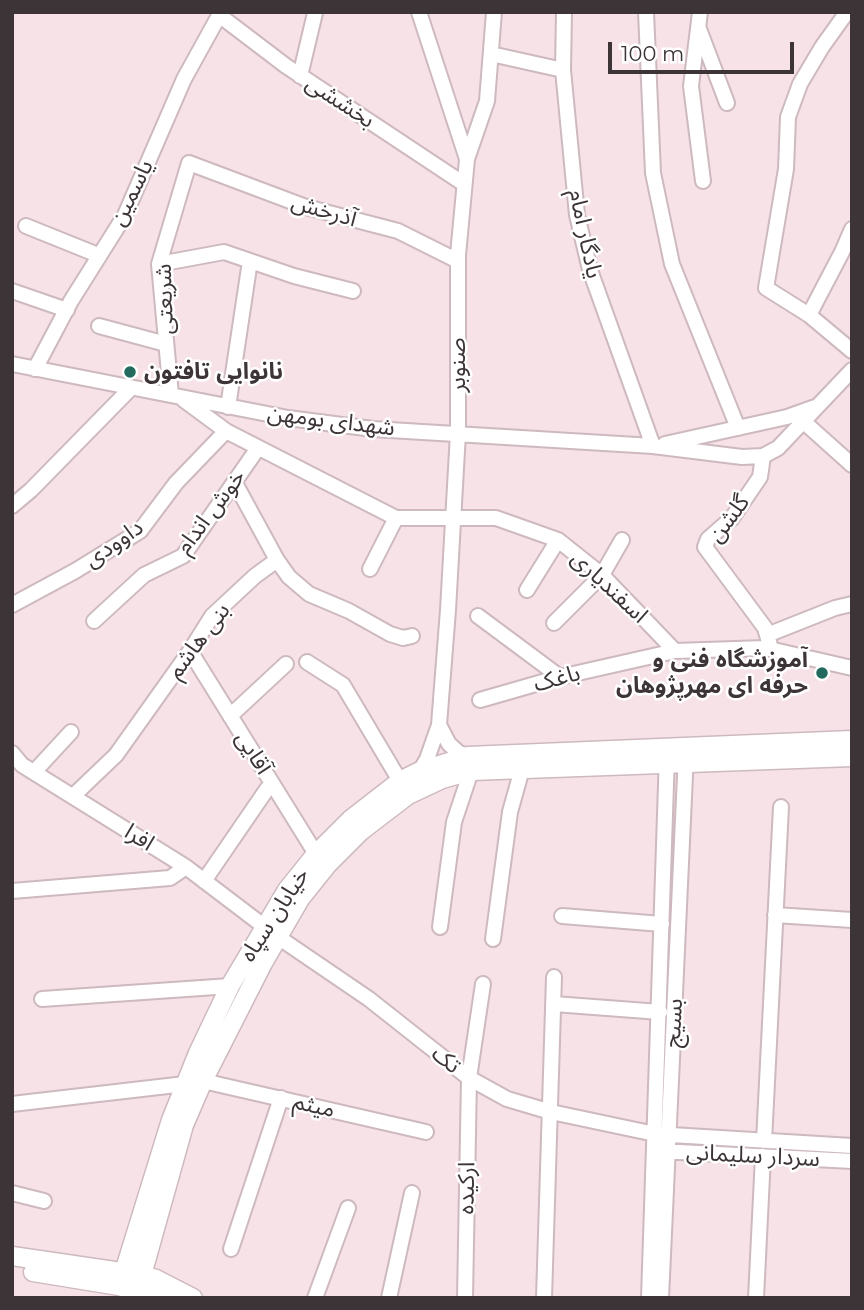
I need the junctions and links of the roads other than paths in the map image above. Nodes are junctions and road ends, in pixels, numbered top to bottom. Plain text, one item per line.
1 (419, 12) edge
2 (494, 12) edge
3 (564, 12) edge
4 (646, 12) edge
5 (848, 12) edge
6 (315, 13) edge
7 (220, 14) edge
8 (698, 18) edge
9 (491, 54) junction
10 (563, 70) junction
11 (300, 76) junction
12 (727, 103) dead end
13 (467, 159) junction
14 (189, 163) joint
15 (704, 180) dead end
16 (464, 184) junction
17 (26, 226) dead end
18 (852, 229) edge
19 (99, 255) junction
20 (250, 261) junction
21 (458, 261) junction
22 (159, 264) junction
23 (12, 291) edge
24 (352, 291) dead end
25 (67, 310) junction
26 (809, 315) junction
27 (99, 326) dead end
28 (166, 344) junction
29 (852, 351) edge
30 (12, 364) edge
31 (35, 369) junction
32 (852, 370) edge
33 (131, 388) junction
34 (176, 396) junction
35 (821, 405) junction
36 (228, 407) junction
37 (804, 422) junction
38 (738, 428) junction
39 (226, 431) junction
40 (458, 433) junction
41 (653, 446) junction
42 (258, 448) junction
43 (763, 456) junction
44 (852, 466) edge
45 (235, 483) junction
46 (12, 506) edge
47 (453, 517) junction
48 (396, 518) junction
49 (558, 540) junction
50 (622, 540) dead end
51 (277, 560) junction
52 (370, 569) dead end
53 (602, 575) junction
54 (527, 590) dead end
55 (852, 604) edge
56 (12, 605) edge
57 (478, 616) dead end
58 (94, 621) dead end
59 (554, 623) dead end
60 (412, 636) dead end
61 (769, 642) junction
62 (190, 651) junction
63 (675, 651) junction
64 (307, 662) dead end
65 (286, 664) dead end
66 (852, 668) edge
67 (559, 677) junction
68 (480, 700) dead end
69 (230, 716) junction
70 (439, 724) junction
71 (71, 732) dead end
72 (852, 740) edge
73 (12, 753) edge
74 (686, 756) junction
75 (667, 757) junction
76 (852, 757) edge
77 (470, 764) junction
78 (23, 767) edge
79 (522, 769) junction
80 (420, 771) junction
81 (400, 781) junction
82 (267, 789) dead end
83 (72, 796) junction
84 (781, 807) dead end
85 (316, 854) junction
86 (186, 867) junction
87 (204, 881) junction
88 (12, 891) edge
89 (775, 915) junction
90 (562, 916) dead end
91 (852, 920) edge
92 (663, 924) junction
93 (440, 926) dead end
94 (271, 932) junction
95 (494, 939) dead end
96 (554, 976) dead end
97 (483, 984) dead end
98 (230, 986) junction
99 (42, 999) dead end
100 (554, 1004) junction
101 (660, 1012) junction
102 (469, 1078) junction
103 (194, 1082) junction
104 (281, 1098) junction
105 (12, 1104) edge
106 (551, 1112) junction
107 (426, 1132) dead end
108 (662, 1135) junction
109 (764, 1141) junction
110 (852, 1146) edge
111 (661, 1151) junction
112 (763, 1156) junction
113 (852, 1161) edge
114 (12, 1193) edge
115 (412, 1193) dead end
116 (44, 1201) dead end
117 (348, 1208) dead end
118 (231, 1249) dead end
119 (12, 1256) edge
120 (12, 1268) edge
121 (124, 1272) junction
122 (142, 1275) junction
123 (160, 1298) edge
124 (193, 1298) edge
125 (314, 1298) edge
126 (389, 1298) edge
127 (465, 1298) edge
128 (544, 1298) edge
129 (649, 1298) edge
130 (661, 1298) edge
131 (756, 1298) edge

1 - 13 street, صنوبر
2 - 9 street
3 - 10 street, یادگار امام
4 - 38 street
5 - 26 street
6 - 11 street
7 - 11 street, بخششی
7 - 19 street, یاسمین
8 - 12 street
8 - 15 street
9 - 10 street
9 - 13 street
10 - 41 street, یادگار امام
11 - 16 street, بخششی
13 - 16 street, صنوبر
14 - 21 street, آذرخش
14 - 22 street, شریعتی
16 - 21 street, صنوبر
17 - 19 street
18 - 26 street
19 - 25 street, یاسمین
20 - 22 street
20 - 24 street
20 - 36 street
21 - 40 street, صنوبر
22 - 28 street, شریعتی
23 - 25 street
25 - 31 street, یاسمین
26 - 29 street
27 - 28 street
28 - 34 street, شریعتی
30 - 31 street, شهدای بومهن
31 - 33 street, شهدای بومهن
32 - 35 street
33 - 34 street, شهدای بومهن
33 - 46 street
34 - 36 street, شهدای بومهن
34 - 39 street, اسفندیاری
35 - 37 street
35 - 38 street
36 - 40 street, شهدای بومهن
37 - 43 street
37 - 44 street
38 - 41 street
39 - 42 street, اسفندیاری
39 - 56 street, داوودی
40 - 41 street, شهدای بومهن
40 - 47 street, صنوبر
41 - 43 street
42 - 45 street, خوش اندام
42 - 48 street, اسفندیاری
43 - 61 street, گلشن
45 - 51 street
45 - 58 street, خوش اندام
47 - 48 street, اسفندیاری
47 - 49 street, اسفندیاری
47 - 70 street, صنوبر
48 - 52 street
49 - 53 street, اسفندیاری
49 - 54 street
50 - 53 street
51 - 60 street
51 - 62 street, بنی هاشم
53 - 59 street
53 - 63 street, اسفندیاری
55 - 61 street
57 - 67 street
61 - 63 street
61 - 66 street
62 - 69 street, آقایی
62 - 83 street, بنی هاشم
63 - 67 street, باغک
64 - 81 street
65 - 69 street
67 - 68 street, باغک
69 - 85 street, آقایی
70 - 77 street
70 - 80 street, صنوبر
71 - 78 street
72 - 74 main road, خیابان سپاه
73 - 78 street, افرا
74 - 75 main road, خیابان سپاه
74 - 76 main road, خیابان سپاه
74 - 108 street, بسیج
75 - 77 main road, خیابان سپاه
75 - 79 main road, خیابان سپاه
75 - 92 street, بسیج
77 - 79 main road, خیابان سپاه
77 - 80 main road, خیابان سپاه
77 - 93 street
77 - 94 main road, خیابان سپاه
78 - 83 street, افرا
79 - 95 street
80 - 81 main road, خیابان سپاه
81 - 85 main road, خیابان سپاه
82 - 87 street
83 - 86 street, افرا
84 - 89 street
85 - 94 main road, خیابان سپاه
86 - 87 street, افرا
86 - 88 street
87 - 94 street, افرا
89 - 91 street
89 - 109 street
90 - 92 street
92 - 101 street, بسیج
94 - 98 main road, خیابان سپاه
94 - 102 street, تک
94 - 103 main road, خیابان سپاه
96 - 100 street
97 - 102 street, ارکیده
98 - 99 street
98 - 103 main road, خیابان سپاه
100 - 101 street
100 - 106 street
101 - 108 street, بسیج
102 - 106 street, تک
102 - 127 street, ارکیده
103 - 104 street, میثم
103 - 105 street, میثم
103 - 121 main road, خیابان سپاه
103 - 122 main road, خیابان سپاه
104 - 107 street, میثم
104 - 118 street
106 - 108 street, تک
106 - 128 street
108 - 109 street, سردار سلیمانی
108 - 111 street, بسیج
109 - 110 street, سردار سلیمانی
111 - 112 street, سردار سلیمانی
111 - 129 street, بسیج
111 - 130 street, بسیج
112 - 113 street, سردار سلیمانی
112 - 131 street
114 - 116 street
115 - 126 street
117 - 125 street
119 - 121 main road
120 - 123 main road
121 - 122 main road
122 - 124 main road

